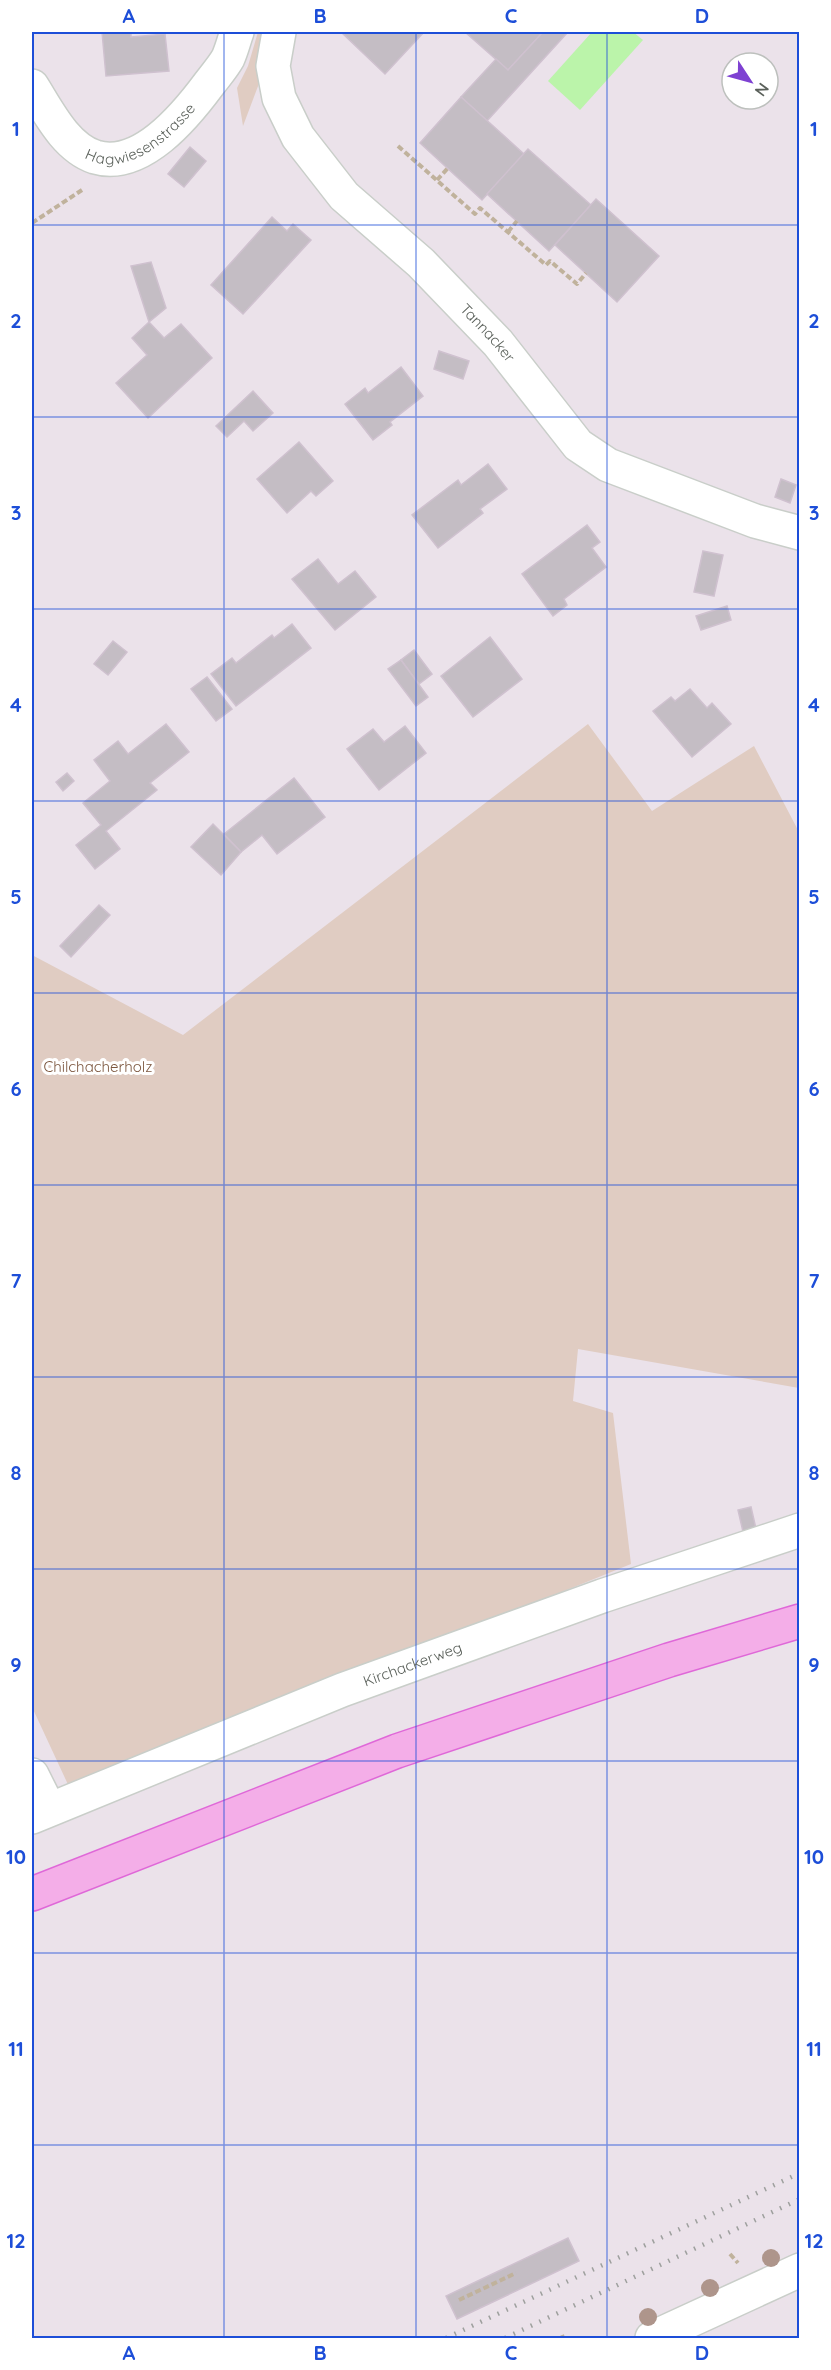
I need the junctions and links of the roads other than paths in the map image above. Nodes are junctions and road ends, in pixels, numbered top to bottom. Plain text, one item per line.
1 (237, 32) edge
2 (279, 32) edge
3 (32, 86) edge
4 (279, 98) junction
5 (266, 130) dead end
6 (800, 533) edge
7 (800, 1530) edge
8 (800, 1621) edge
9 (32, 1775) edge
10 (40, 1813) edge
11 (32, 1894) edge
12 (800, 2270) edge
13 (652, 2338) edge

1 - 3 street, Hagwiesenstrasse
2 - 4 street, Tannacker
4 - 5 street
4 - 6 street, Tannacker
7 - 10 street, Kirchackerweg
8 - 11 main road
9 - 10 street
12 - 13 street

